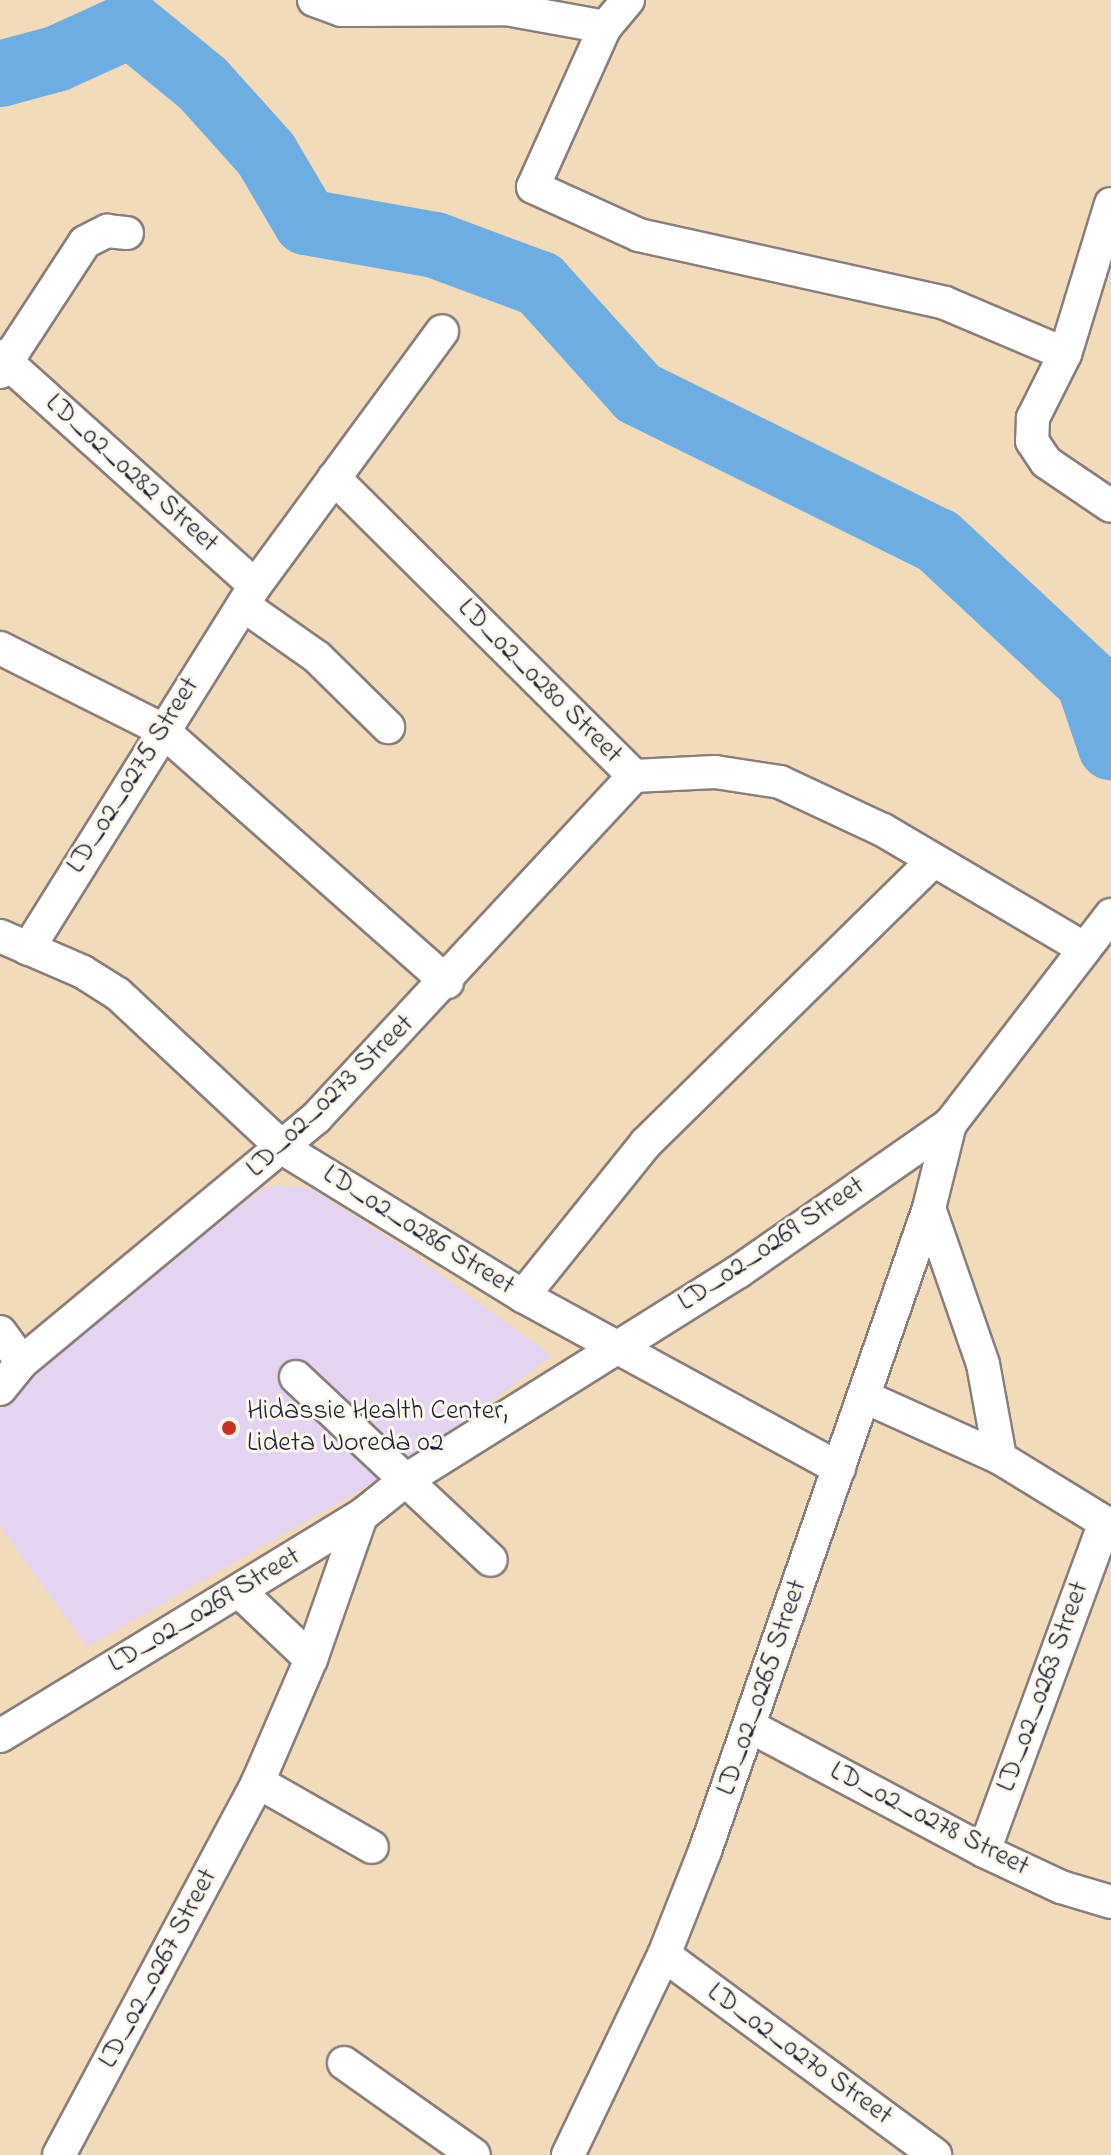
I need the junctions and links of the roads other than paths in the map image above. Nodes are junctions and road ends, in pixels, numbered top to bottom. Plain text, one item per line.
1 (314, 0) edge
2 (628, 0) edge
3 (605, 27) junction
4 (1111, 204) edge
5 (127, 233) dead end
6 (442, 331) dead end
7 (1065, 354) junction
8 (2, 363) edge
9 (334, 478) junction
10 (1111, 506) edge
11 (249, 595) junction
12 (0, 648) edge
13 (388, 727) dead end
14 (161, 729) junction
15 (634, 776) junction
16 (933, 861) junction
17 (1111, 915) edge
18 (14, 943) edge
19 (1083, 948) junction
20 (447, 982) junction
21 (950, 1124) junction
22 (284, 1149) junction
23 (929, 1208) junction
24 (523, 1296) junction
25 (0, 1332) edge
26 (616, 1347) junction
27 (22, 1362) junction
28 (296, 1377) dead end
29 (0, 1389) edge
30 (865, 1397) junction
31 (1000, 1458) junction
32 (839, 1468) junction
33 (406, 1480) junction
34 (361, 1516) junction
35 (1108, 1524) edge
36 (491, 1560) dead end
37 (239, 1591) junction
38 (311, 1659) junction
39 (751, 1727) junction
40 (0, 1736) edge
41 (258, 1782) junction
42 (372, 1847) dead end
43 (984, 1851) junction
44 (1111, 1902) edge
45 (664, 1955) junction
46 (344, 2063) dead end
47 (59, 2155) edge
48 (474, 2155) edge
49 (568, 2155) edge
50 (935, 2155) edge

1 - 3 street
2 - 3 street
3 - 7 street
4 - 7 street
5 - 8 street, LD_02_0282 Street
6 - 9 street, LD_02_0275 Street
7 - 10 street
8 - 11 street, LD_02_0282 Street
9 - 11 street, LD_02_0275 Street
9 - 15 street, LD_02_0280 Street
11 - 13 street
11 - 14 street, LD_02_0275 Street
12 - 14 street
14 - 18 street, LD_02_0275 Street
14 - 20 street
15 - 16 street, LD_02_0280 Street
15 - 20 street, LD_02_0273 Street
16 - 19 street, LD_02_0280 Street
16 - 24 street
17 - 19 street, LD_02_0269 Street
18 - 22 street, LD_02_0286 Street
19 - 21 street, LD_02_0269 Street
20 - 22 street, LD_02_0273 Street
21 - 23 street, LD_02_0265 Street
21 - 26 street, LD_02_0269 Street
22 - 24 street, LD_02_0286 Street
22 - 27 street, LD_02_0273 Street
23 - 30 street, LD_02_0265 Street
23 - 31 street
24 - 26 street, LD_02_0286 Street
25 - 27 street
26 - 32 street, LD_02_0286 Street
26 - 33 street, LD_02_0269 Street
27 - 29 street, LD_02_0273 Street
28 - 33 street
30 - 31 street
30 - 32 street, LD_02_0265 Street
31 - 35 street
32 - 39 street, LD_02_0265 Street
33 - 34 street, LD_02_0269 Street
33 - 36 street
34 - 37 street, LD_02_0269 Street
34 - 38 street, LD_02_0267 Street
35 - 43 street, LD_02_0263 Street
37 - 38 street
37 - 40 street, LD_02_0269 Street
38 - 41 street, LD_02_0267 Street
39 - 43 street, LD_02_0278 Street
39 - 45 street, LD_02_0265 Street
41 - 42 street
41 - 47 street, LD_02_0267 Street
43 - 44 street, LD_02_0278 Street
45 - 49 street, LD_02_0265 Street
45 - 50 street, LD_02_0270 Street
46 - 48 street

